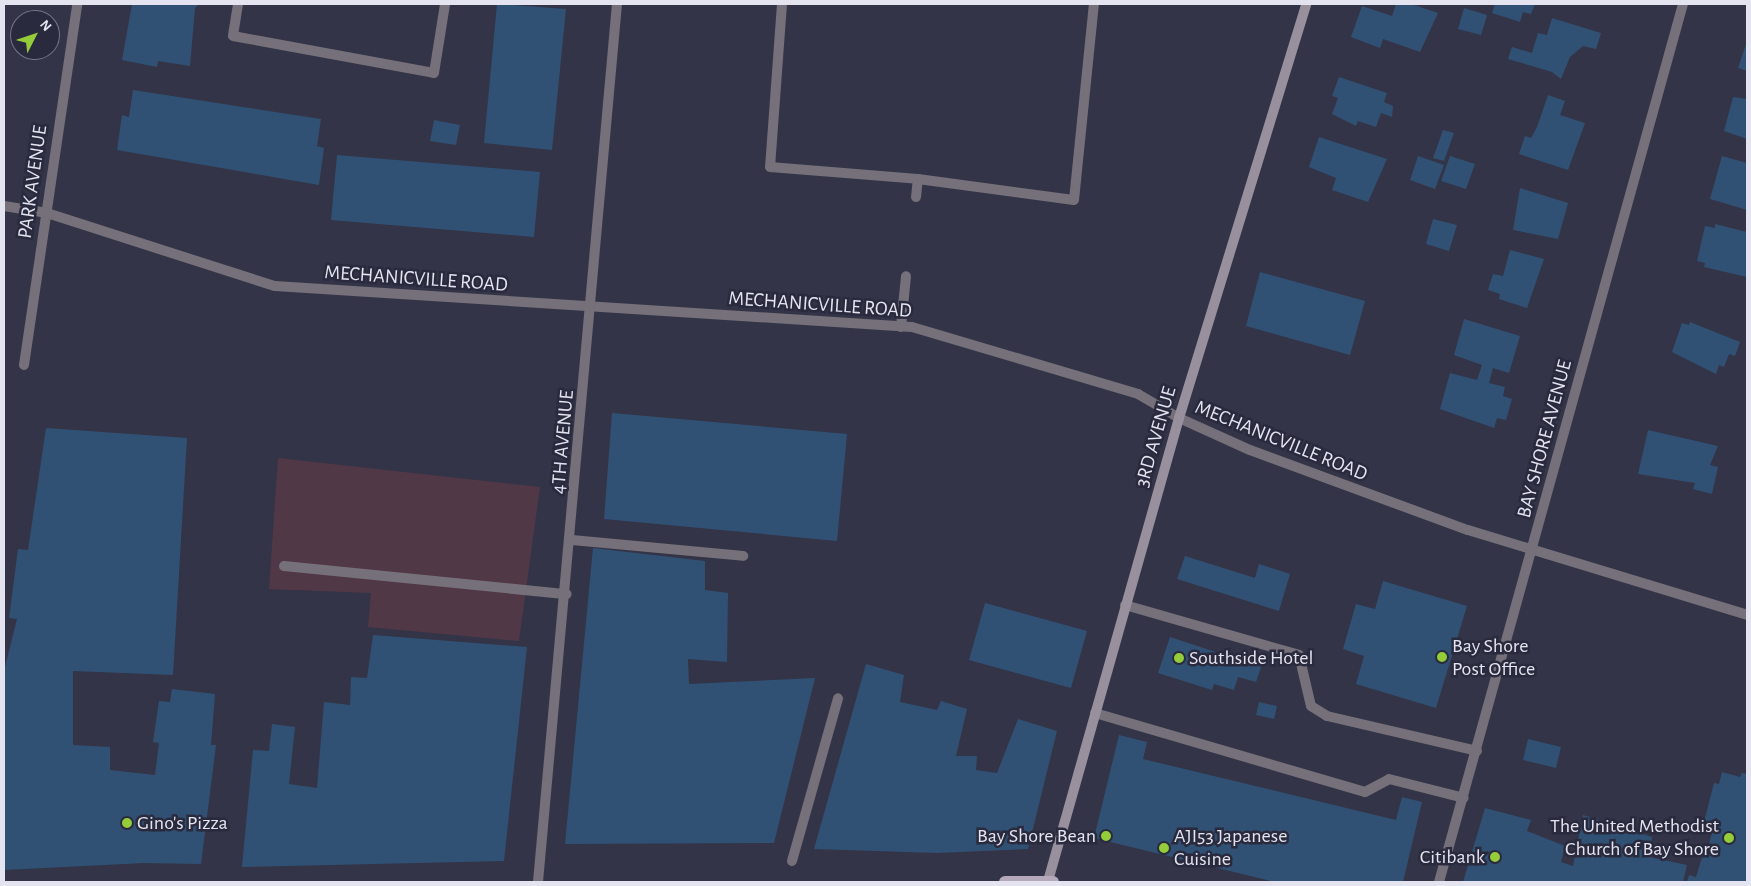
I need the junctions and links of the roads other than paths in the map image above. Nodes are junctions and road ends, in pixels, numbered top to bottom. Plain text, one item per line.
1 (76, 4) edge
2 (238, 4) edge
3 (445, 4) edge
4 (617, 4) edge
5 (782, 4) edge
6 (1094, 4) edge
7 (1306, 4) edge
8 (1683, 4) edge
9 (918, 180) junction
10 (916, 197) dead end
11 (4, 206) edge
12 (47, 213) junction
13 (906, 276) dead end
14 (592, 307) junction
15 (901, 327) junction
16 (24, 365) dead end
17 (1179, 418) junction
18 (572, 540) junction
19 (1532, 551) junction
20 (743, 556) dead end
21 (284, 566) dead end
22 (567, 594) junction
23 (1125, 605) junction
24 (1747, 615) edge
25 (838, 698) dead end
26 (1095, 713) junction
27 (1477, 751) junction
28 (1464, 798) junction
29 (792, 861) dead end
30 (538, 882) edge
31 (1005, 882) edge
32 (1050, 882) edge
33 (1439, 882) edge

1 - 12 street, PARK AVENUE
2 - 3 street
4 - 14 street, 4TH AVENUE
5 - 9 street
6 - 9 street
7 - 17 main road, 3RD AVENUE
8 - 19 street, BAY SHORE AVENUE
9 - 10 street
11 - 12 street, MECHANICVILLE ROAD
12 - 14 street, MECHANICVILLE ROAD
12 - 16 street, PARK AVENUE
13 - 15 street
14 - 15 street, MECHANICVILLE ROAD
14 - 18 street, 4TH AVENUE
15 - 17 street, MECHANICVILLE ROAD
17 - 19 street, MECHANICVILLE ROAD
17 - 23 main road, 3RD AVENUE
18 - 20 street
18 - 22 street, 4TH AVENUE
19 - 24 street, MECHANICVILLE ROAD
19 - 27 street, BAY SHORE AVENUE
21 - 22 street
22 - 30 street, 4TH AVENUE
23 - 26 main road, 3RD AVENUE
23 - 27 street
25 - 29 street
26 - 28 street
26 - 32 main road, 3RD AVENUE
27 - 28 street, BAY SHORE AVENUE
28 - 33 street, BAY SHORE AVENUE
31 - 32 main road

